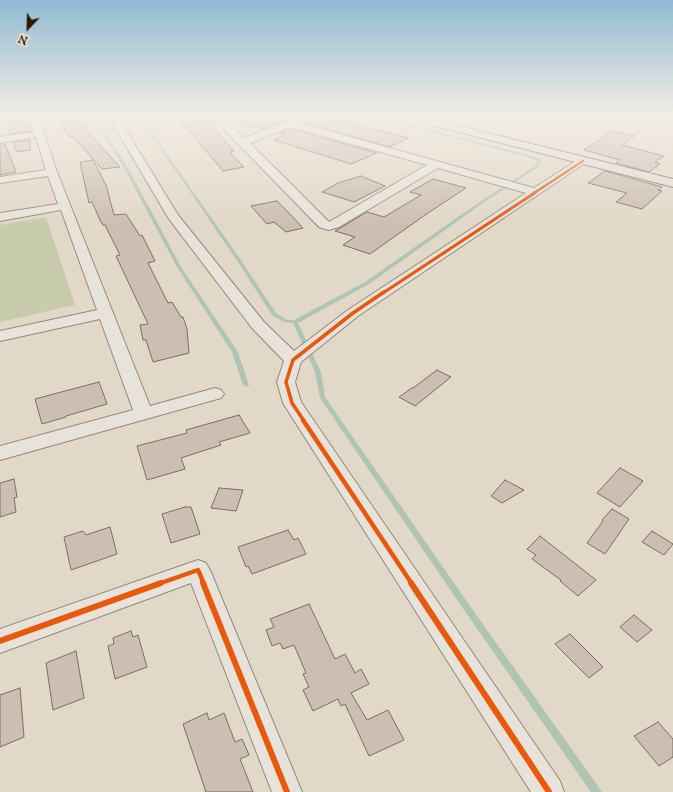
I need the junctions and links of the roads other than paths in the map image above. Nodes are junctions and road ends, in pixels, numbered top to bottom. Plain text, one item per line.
1 (45, 151) edge
2 (134, 151) edge
3 (252, 151) edge
4 (389, 151) edge
5 (544, 151) edge
6 (583, 161) junction
7 (437, 164) junction
8 (52, 172) junction
9 (0, 180) edge
10 (673, 183) edge
11 (534, 192) junction
12 (65, 206) junction
13 (0, 217) edge
14 (106, 313) junction
15 (0, 336) edge
16 (293, 360) junction
17 (215, 394) dead end
18 (144, 414) junction
19 (0, 453) edge
20 (0, 641) edge
21 (287, 792) edge
22 (549, 792) edge

1 - 8 street
2 - 16 street
3 - 7 street
4 - 7 street
5 - 6 main road
6 - 10 main road
6 - 11 street
7 - 11 street
8 - 9 street
8 - 12 street
11 - 16 street
12 - 13 street
12 - 14 street
14 - 15 street
14 - 18 street
16 - 22 street
17 - 18 street
18 - 19 street
20 - 21 street

